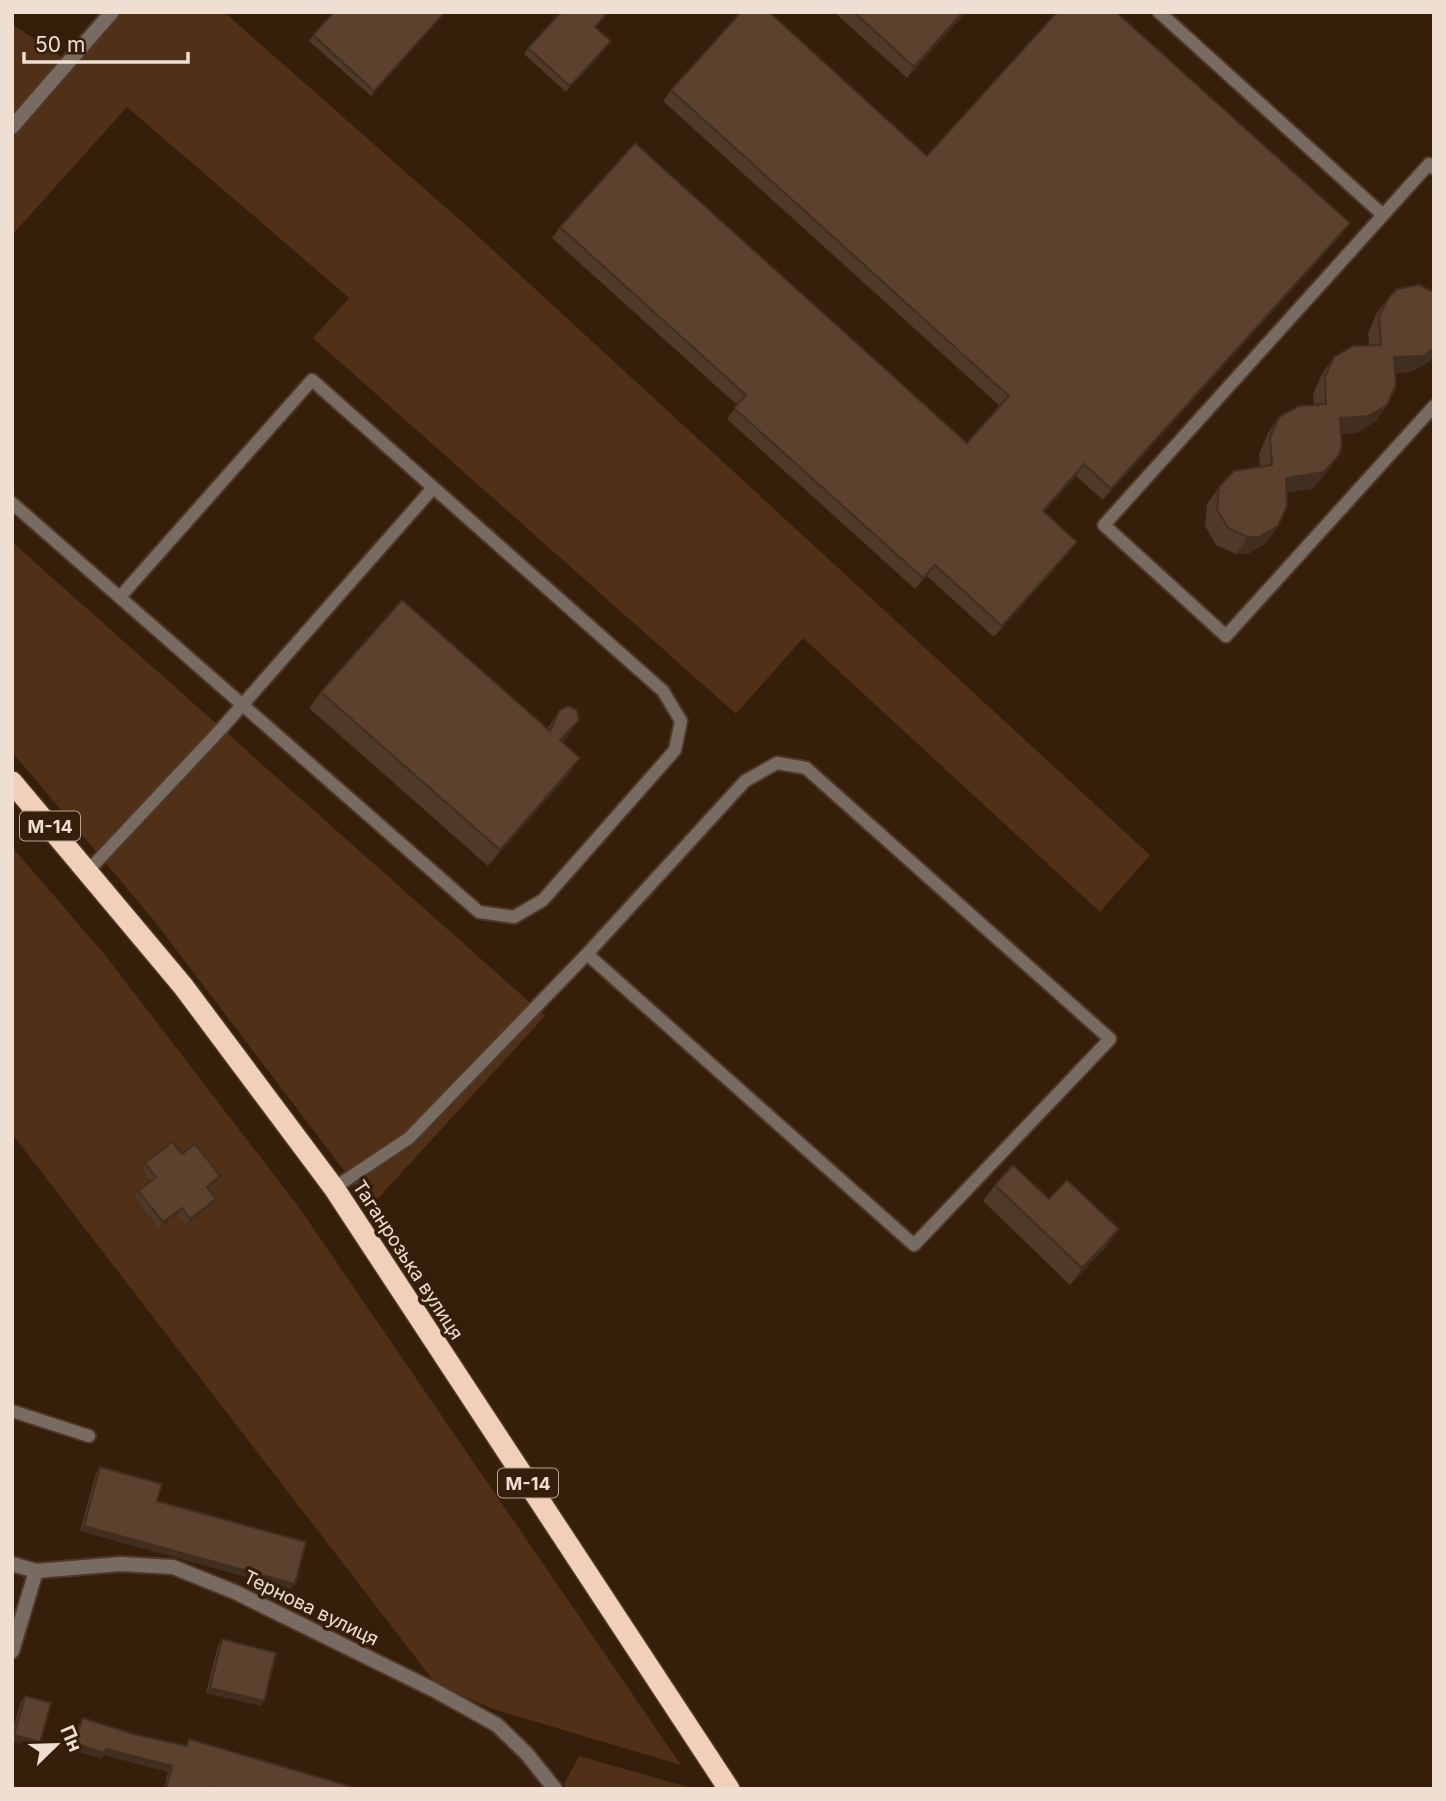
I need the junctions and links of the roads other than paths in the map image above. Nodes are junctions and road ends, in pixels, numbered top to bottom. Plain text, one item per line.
1 (112, 12) edge
2 (1159, 12) edge
3 (12, 127) edge
4 (1434, 168) edge
5 (1383, 215) junction
6 (1434, 406) edge
7 (433, 488) junction
8 (12, 503) edge
9 (120, 597) junction
10 (242, 704) junction
11 (12, 782) edge
12 (88, 871) junction
13 (587, 954) junction
14 (334, 1188) junction
15 (12, 1411) edge
16 (89, 1436) dead end
17 (12, 1564) edge
18 (36, 1571) junction
19 (12, 1651) edge
20 (555, 1789) edge
21 (729, 1789) edge

1 - 3 street
2 - 5 lane
4 - 5 lane
5 - 6 lane
7 - 9 lane
7 - 10 lane
7 - 10 lane
8 - 9 lane
9 - 10 lane
10 - 12 lane
11 - 12 highway, Таганрозька вулиця / М-14
12 - 14 highway, Таганрозька вулиця / М-14
13 - 13 lane
13 - 14 lane
14 - 21 highway, Таганрозька вулиця / М-14
15 - 16 lane
17 - 18 street, Тернова вулиця
18 - 19 street
18 - 20 street, Тернова вулиця

